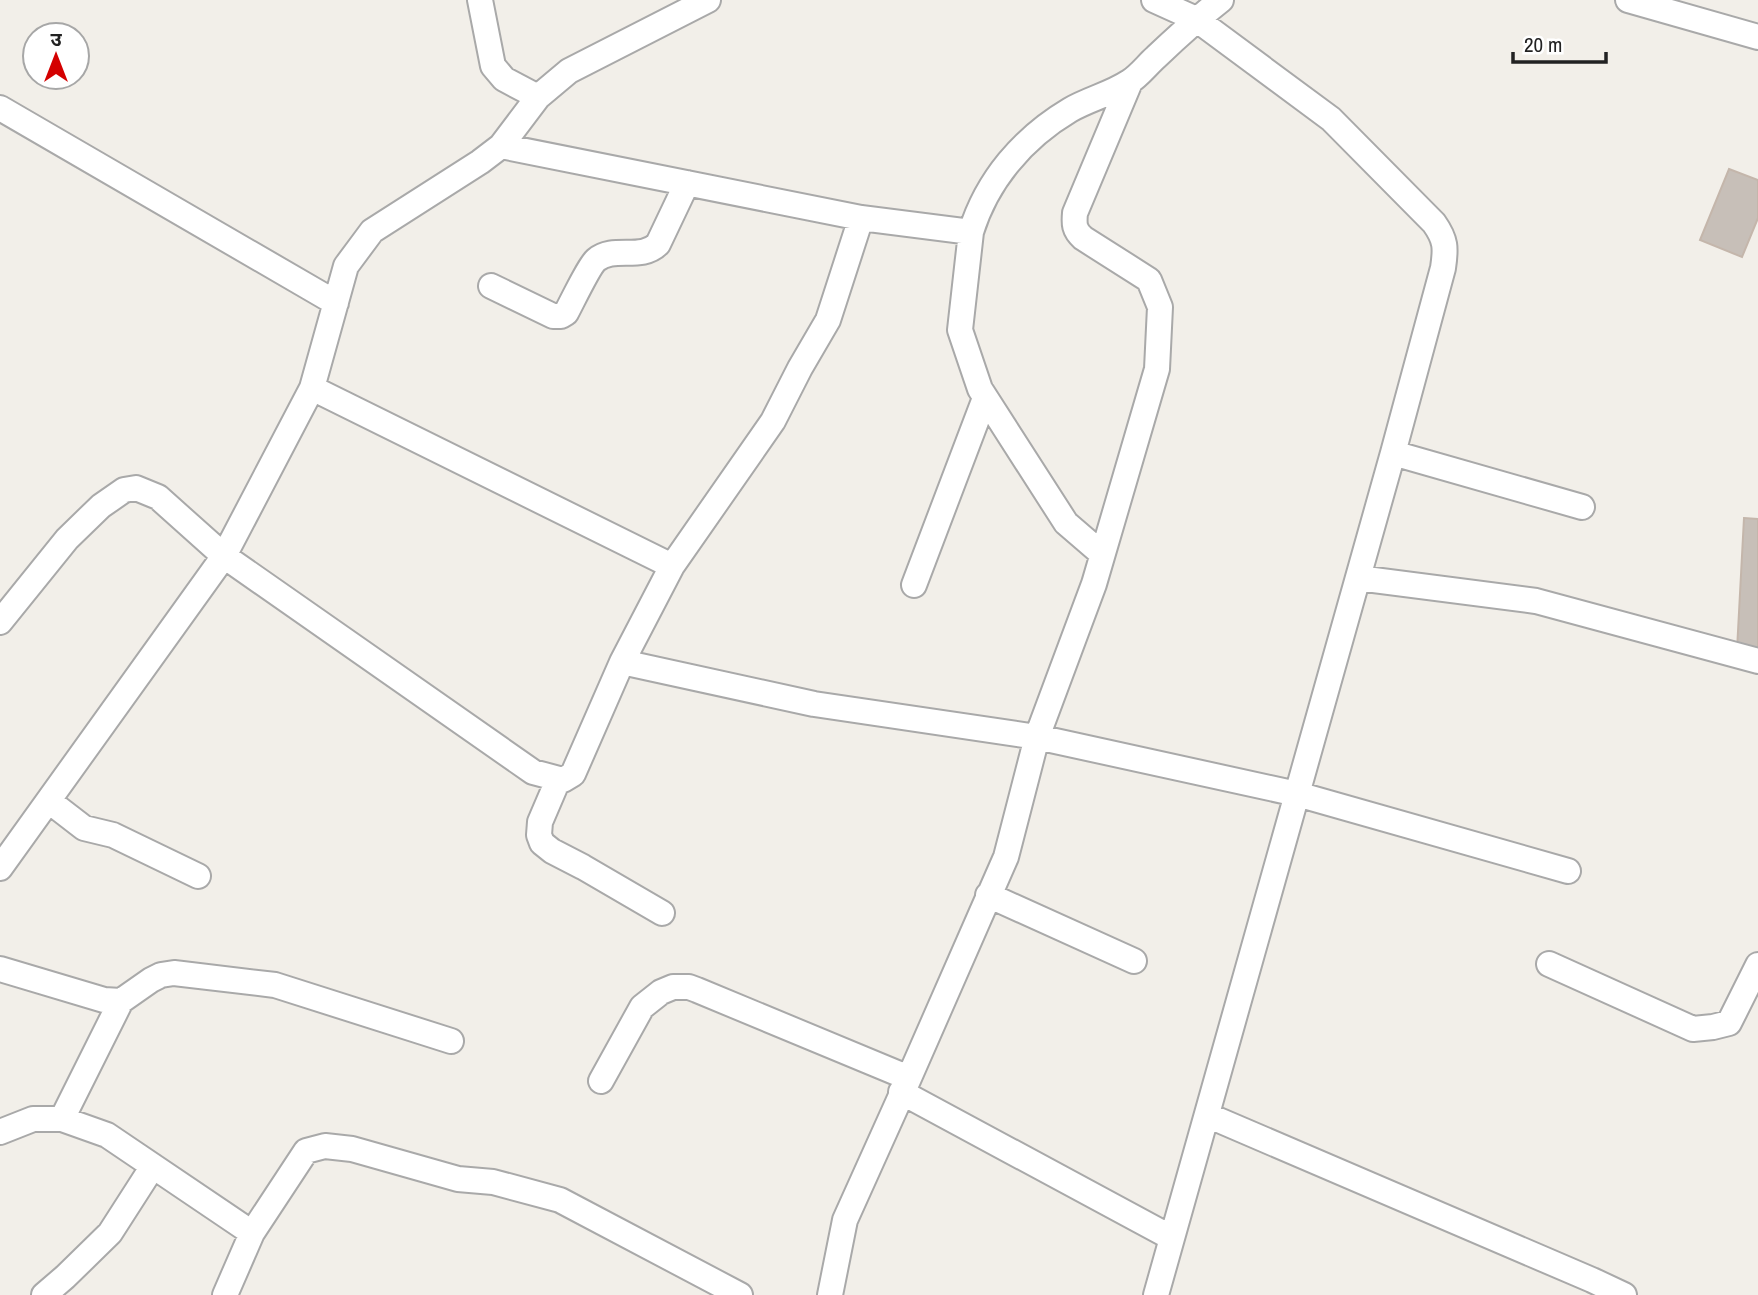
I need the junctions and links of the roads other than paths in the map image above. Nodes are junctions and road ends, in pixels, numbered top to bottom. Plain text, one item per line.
1 (480, 0) edge
2 (708, 0) edge
3 (1154, 0) edge
4 (1221, 0) edge
5 (1628, 0) edge
6 (1196, 19) junction
7 (1758, 37) edge
8 (1130, 82) junction
9 (538, 97) junction
10 (0, 108) edge
11 (501, 146) junction
12 (687, 183) junction
13 (861, 218) junction
14 (971, 232) junction
15 (491, 286) dead end
16 (335, 303) junction
17 (312, 388) junction
18 (985, 398) junction
19 (1393, 453) junction
20 (1582, 507) dead end
21 (1102, 554) junction
22 (224, 556) junction
23 (672, 566) junction
24 (1358, 578) junction
25 (914, 585) dead end
26 (0, 622) edge
27 (1758, 661) edge
28 (622, 662) junction
29 (1037, 737) junction
30 (558, 780) junction
31 (1297, 794) junction
32 (48, 801) junction
33 (0, 868) edge
34 (1568, 871) dead end
35 (198, 876) dead end
36 (988, 895) junction
37 (662, 913) dead end
38 (1134, 961) dead end
39 (1549, 964) dead end
40 (1758, 965) edge
41 (0, 969) edge
42 (121, 1001) junction
43 (451, 1041) dead end
44 (601, 1081) dead end
45 (905, 1085) junction
46 (1207, 1115) junction
47 (62, 1119) junction
48 (0, 1132) edge
49 (153, 1166) junction
50 (252, 1233) junction
51 (1172, 1238) junction
52 (44, 1295) edge
53 (225, 1295) edge
54 (740, 1295) edge
55 (830, 1295) edge
56 (1156, 1295) edge
57 (1624, 1295) edge

1 - 9 street
2 - 9 street
3 - 6 street
4 - 6 street
5 - 7 street
6 - 8 street
6 - 19 street
8 - 14 street
8 - 21 street
9 - 11 street
10 - 16 street
11 - 12 street
11 - 16 street
12 - 13 street
12 - 15 street
13 - 14 street
13 - 23 street
14 - 18 street
16 - 17 street
17 - 22 street
17 - 23 street
18 - 21 street
18 - 25 street
19 - 20 street
19 - 24 street
21 - 29 street
22 - 26 street
22 - 30 street
22 - 32 street
23 - 28 street
24 - 27 street
24 - 31 street
28 - 29 street
28 - 30 street
29 - 31 street
29 - 36 street
30 - 37 street
31 - 34 street
31 - 46 street
32 - 33 street
32 - 35 street
36 - 38 street
36 - 45 street
39 - 40 street
41 - 42 street
42 - 43 street
42 - 47 street
44 - 45 street
45 - 51 street
45 - 55 street
46 - 51 street
46 - 57 street
47 - 48 street
47 - 49 street
49 - 50 street
49 - 52 street
50 - 53 street
50 - 54 street
51 - 56 street

